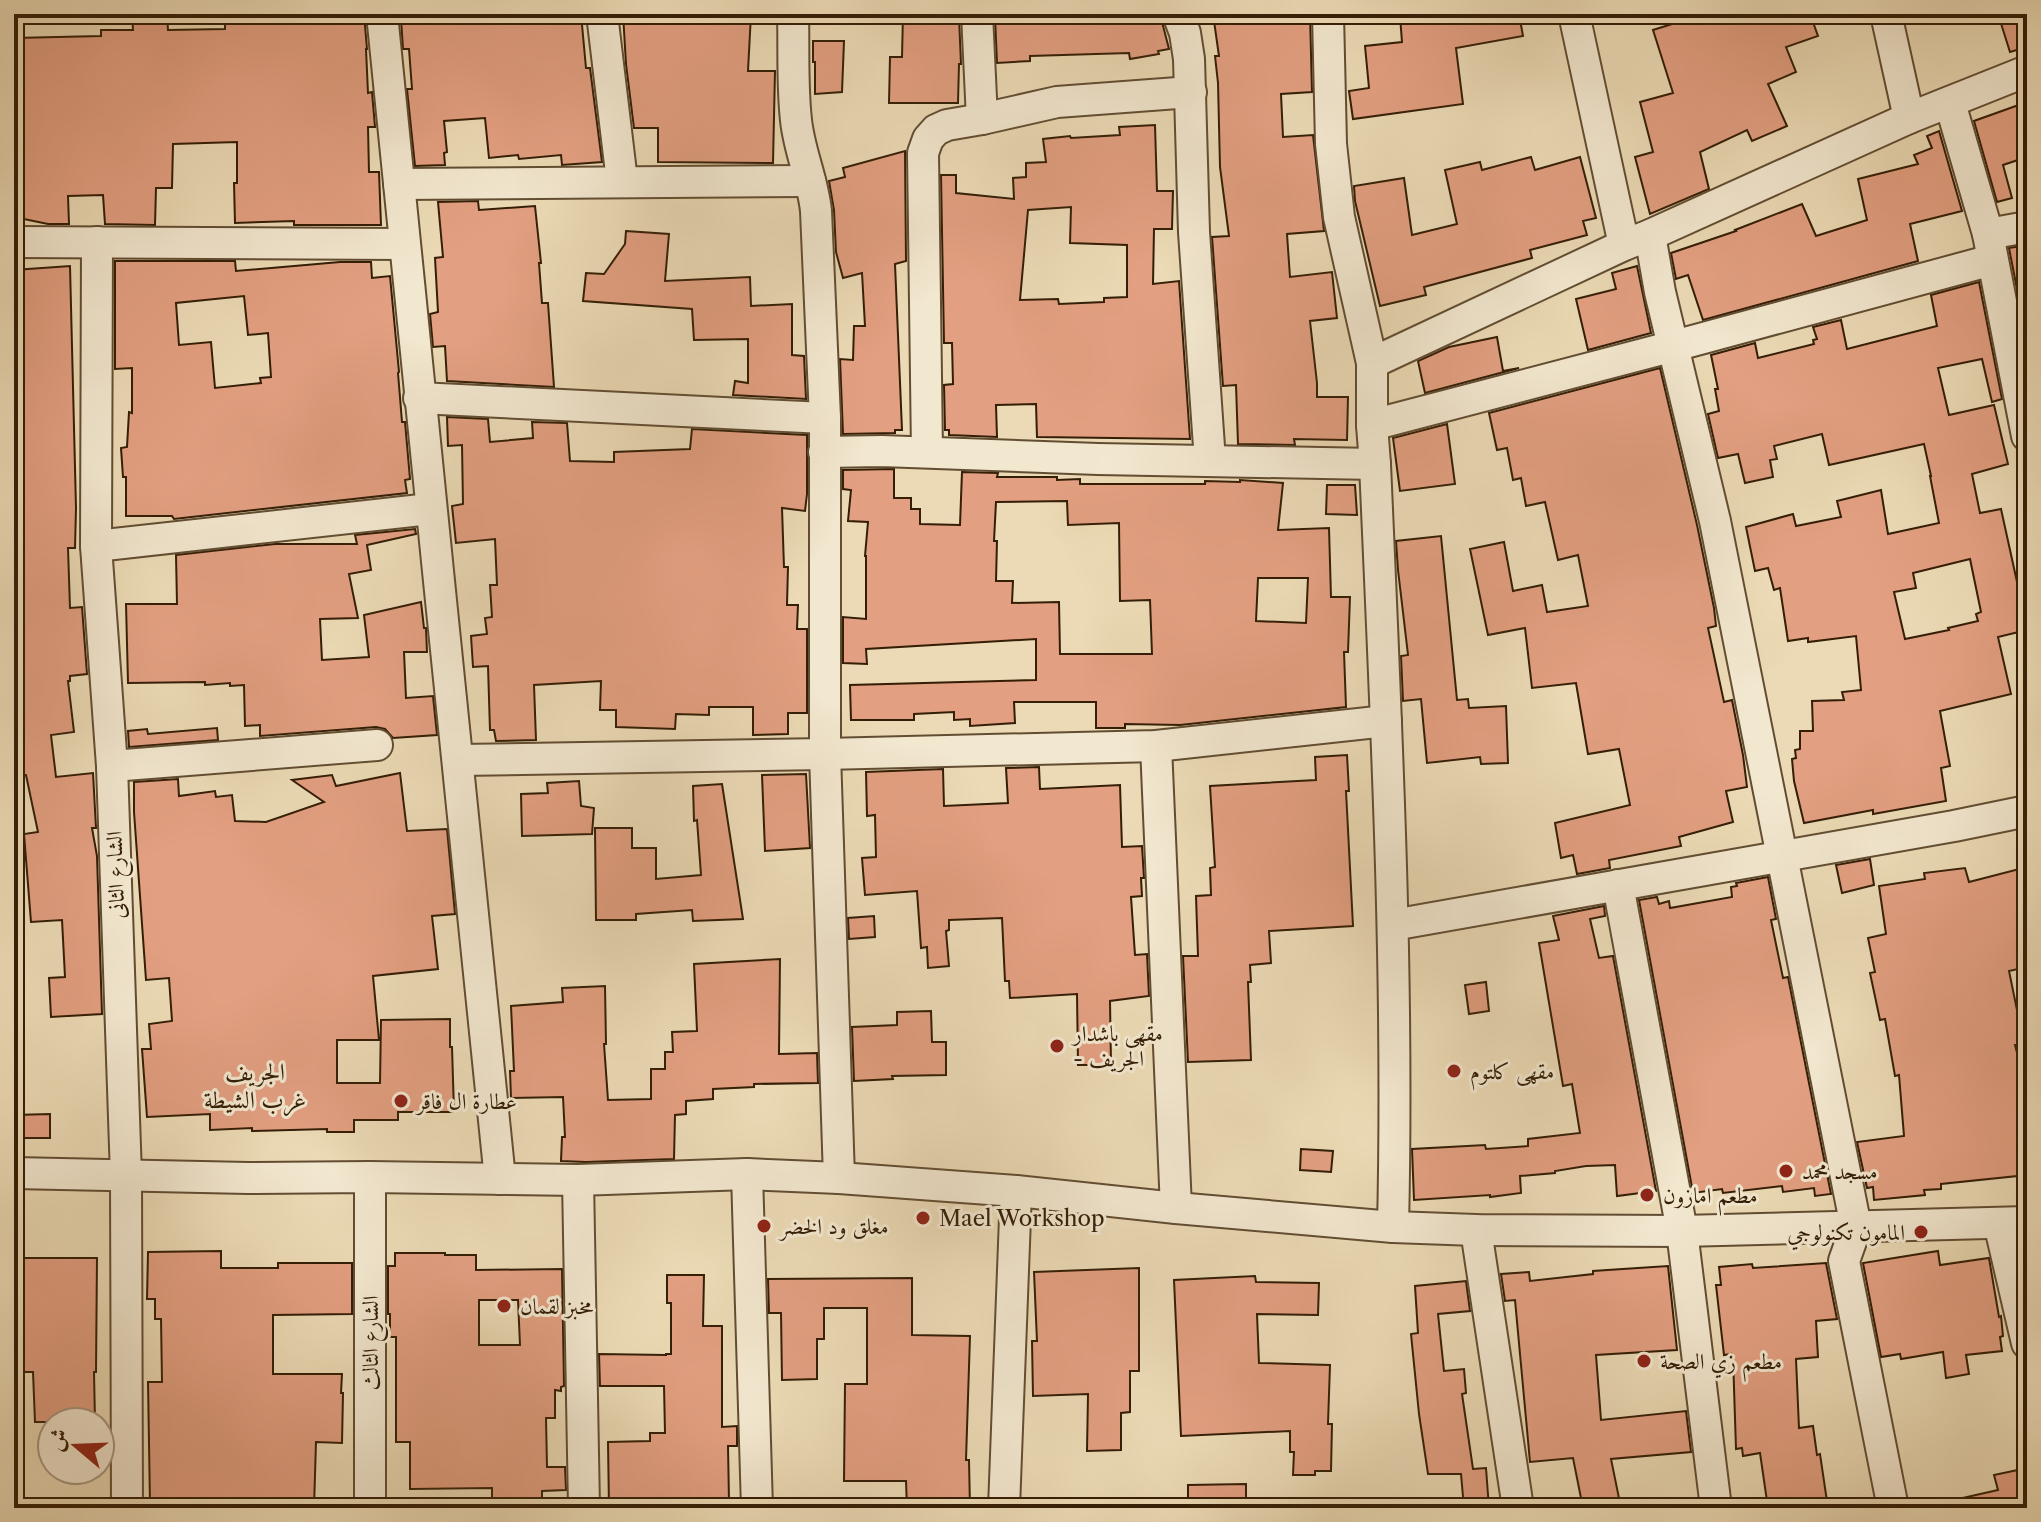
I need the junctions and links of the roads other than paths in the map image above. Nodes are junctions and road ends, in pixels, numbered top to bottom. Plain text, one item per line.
1 (382, 14) edge
2 (602, 14) edge
3 (793, 14) edge
4 (977, 14) edge
5 (1178, 14) edge
6 (1328, 14) edge
7 (1574, 14) edge
8 (1886, 14) edge
9 (2027, 71) edge
10 (1191, 92) junction
11 (1950, 103) junction
12 (1909, 118) junction
13 (982, 119) junction
14 (622, 181) junction
15 (810, 181) junction
16 (399, 184) junction
17 (2027, 227) edge
18 (1637, 240) junction
19 (14, 242) edge
20 (97, 242) junction
21 (404, 244) junction
22 (1990, 247) junction
23 (1674, 346) junction
24 (1372, 363) junction
25 (419, 398) junction
26 (825, 418) junction
27 (1372, 425) junction
28 (2027, 436) edge
29 (824, 452) junction
30 (927, 452) junction
31 (1210, 461) junction
32 (1375, 464) junction
33 (430, 509) junction
34 (96, 546) junction
35 (1386, 721) junction
36 (377, 745) dead end
37 (1156, 746) junction
38 (825, 754) junction
39 (459, 760) junction
40 (112, 766) junction
41 (2027, 811) edge
42 (1783, 856) junction
43 (1618, 885) junction
44 (1393, 925) junction
45 (14, 1173) edge
46 (747, 1174) junction
47 (126, 1176) junction
48 (370, 1177) junction
49 (839, 1178) junction
50 (500, 1179) junction
51 (578, 1180) junction
52 (1016, 1191) junction
53 (1176, 1208) junction
54 (2013, 1223) edge
55 (1393, 1227) junction
56 (1856, 1227) junction
57 (1476, 1230) junction
58 (1682, 1231) junction
59 (2027, 1343) edge
60 (127, 1508) edge
61 (370, 1508) edge
62 (584, 1508) edge
63 (757, 1508) edge
64 (1004, 1508) edge
65 (1518, 1508) edge
66 (1716, 1508) edge
67 (1893, 1508) edge

1 - 16 street
2 - 14 street
3 - 15 street
4 - 13 street
5 - 10 street
6 - 24 street
7 - 18 street
8 - 12 street
9 - 11 street
10 - 13 street
10 - 31 street
11 - 12 street
11 - 22 street
12 - 18 street
13 - 30 street
14 - 15 street
14 - 16 street
15 - 26 street
16 - 21 street
17 - 22 street
18 - 23 street
18 - 24 street
19 - 20 street
20 - 21 street
20 - 34 street, الشارع الثانى
21 - 25 street
22 - 23 street
22 - 28 street
23 - 27 street
23 - 42 street
24 - 27 street
25 - 26 street
25 - 33 street
26 - 29 street
27 - 32 street
29 - 30 street
29 - 38 street
30 - 31 street
31 - 32 street
32 - 35 street
33 - 34 street
33 - 39 street
34 - 40 street, الشارع الثانى
35 - 37 street
35 - 44 street
36 - 40 street
37 - 38 street
37 - 53 street
38 - 39 street
38 - 49 street
39 - 50 street
40 - 47 street, الشارع الثانى
41 - 42 street
42 - 43 street
42 - 56 street
43 - 44 street
43 - 58 street
44 - 55 street
45 - 47 street
46 - 49 street
46 - 51 street
46 - 63 street
47 - 48 street
47 - 60 street, الشارع الثانى
48 - 50 street
48 - 61 street, الشارع الثالث
49 - 52 street
50 - 51 street
51 - 62 street
52 - 53 street
52 - 64 street
53 - 55 street
54 - 56 street
54 - 59 street
55 - 57 street
56 - 58 street
56 - 67 street
57 - 58 street
57 - 65 street
58 - 66 street

